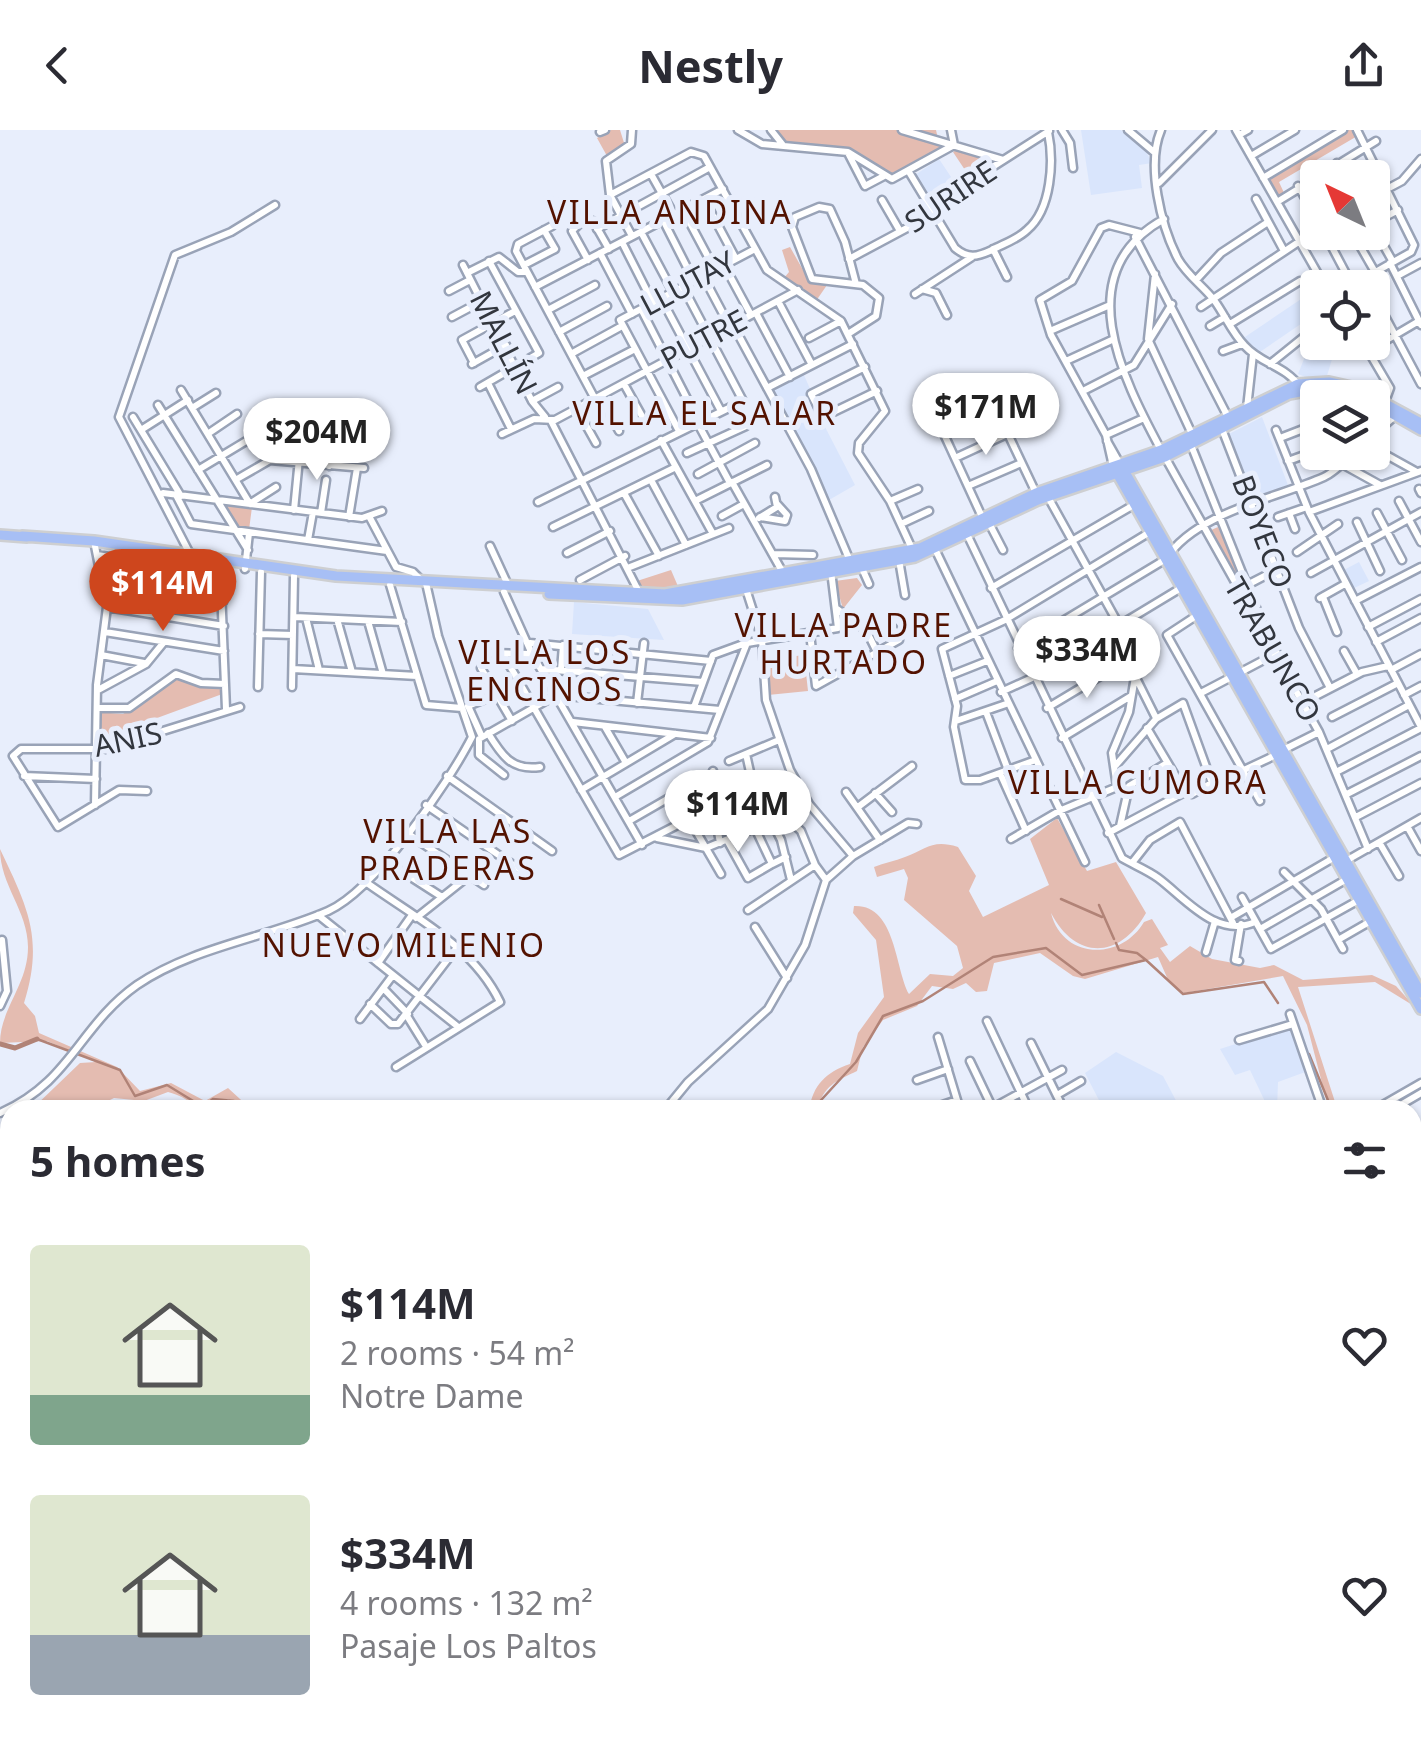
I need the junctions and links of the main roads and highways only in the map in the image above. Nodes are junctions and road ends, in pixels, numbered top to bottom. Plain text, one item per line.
1 (1300, 387) joint
2 (1390, 408) edge
3 (1390, 410) edge
4 (1421, 426) edge
5 (1192, 440) junction
6 (1118, 468) junction
7 (1138, 502) junction
8 (966, 532) junction
9 (0, 534) edge
10 (95, 548) junction
11 (914, 554) junction
12 (1168, 555) junction
13 (854, 565) junction
14 (246, 566) junction
15 (779, 572) junction
16 (390, 583) junction
17 (744, 584) junction
18 (706, 588) junction
19 (633, 596) junction
20 (1202, 613) junction
21 (1342, 860) junction
22 (1421, 993) edge
23 (1421, 1009) edge

1 - 5 main road
1 - 5 main road
2 - 4 main road
3 - 4 main road
5 - 6 main road
6 - 7 main road
6 - 8 main road
7 - 12 main road
7 - 12 main road
8 - 11 main road
8 - 11 main road
9 - 10 main road
10 - 14 main road
10 - 14 main road
11 - 13 main road
11 - 13 main road
12 - 20 main road
12 - 20 main road
13 - 15 main road
13 - 17 main road
14 - 16 main road
14 - 16 main road
15 - 17 main road
15 - 18 main road
16 - 19 main road
17 - 18 main road
17 - 19 main road
18 - 19 main road
20 - 21 main road
21 - 22 main road
21 - 23 main road

